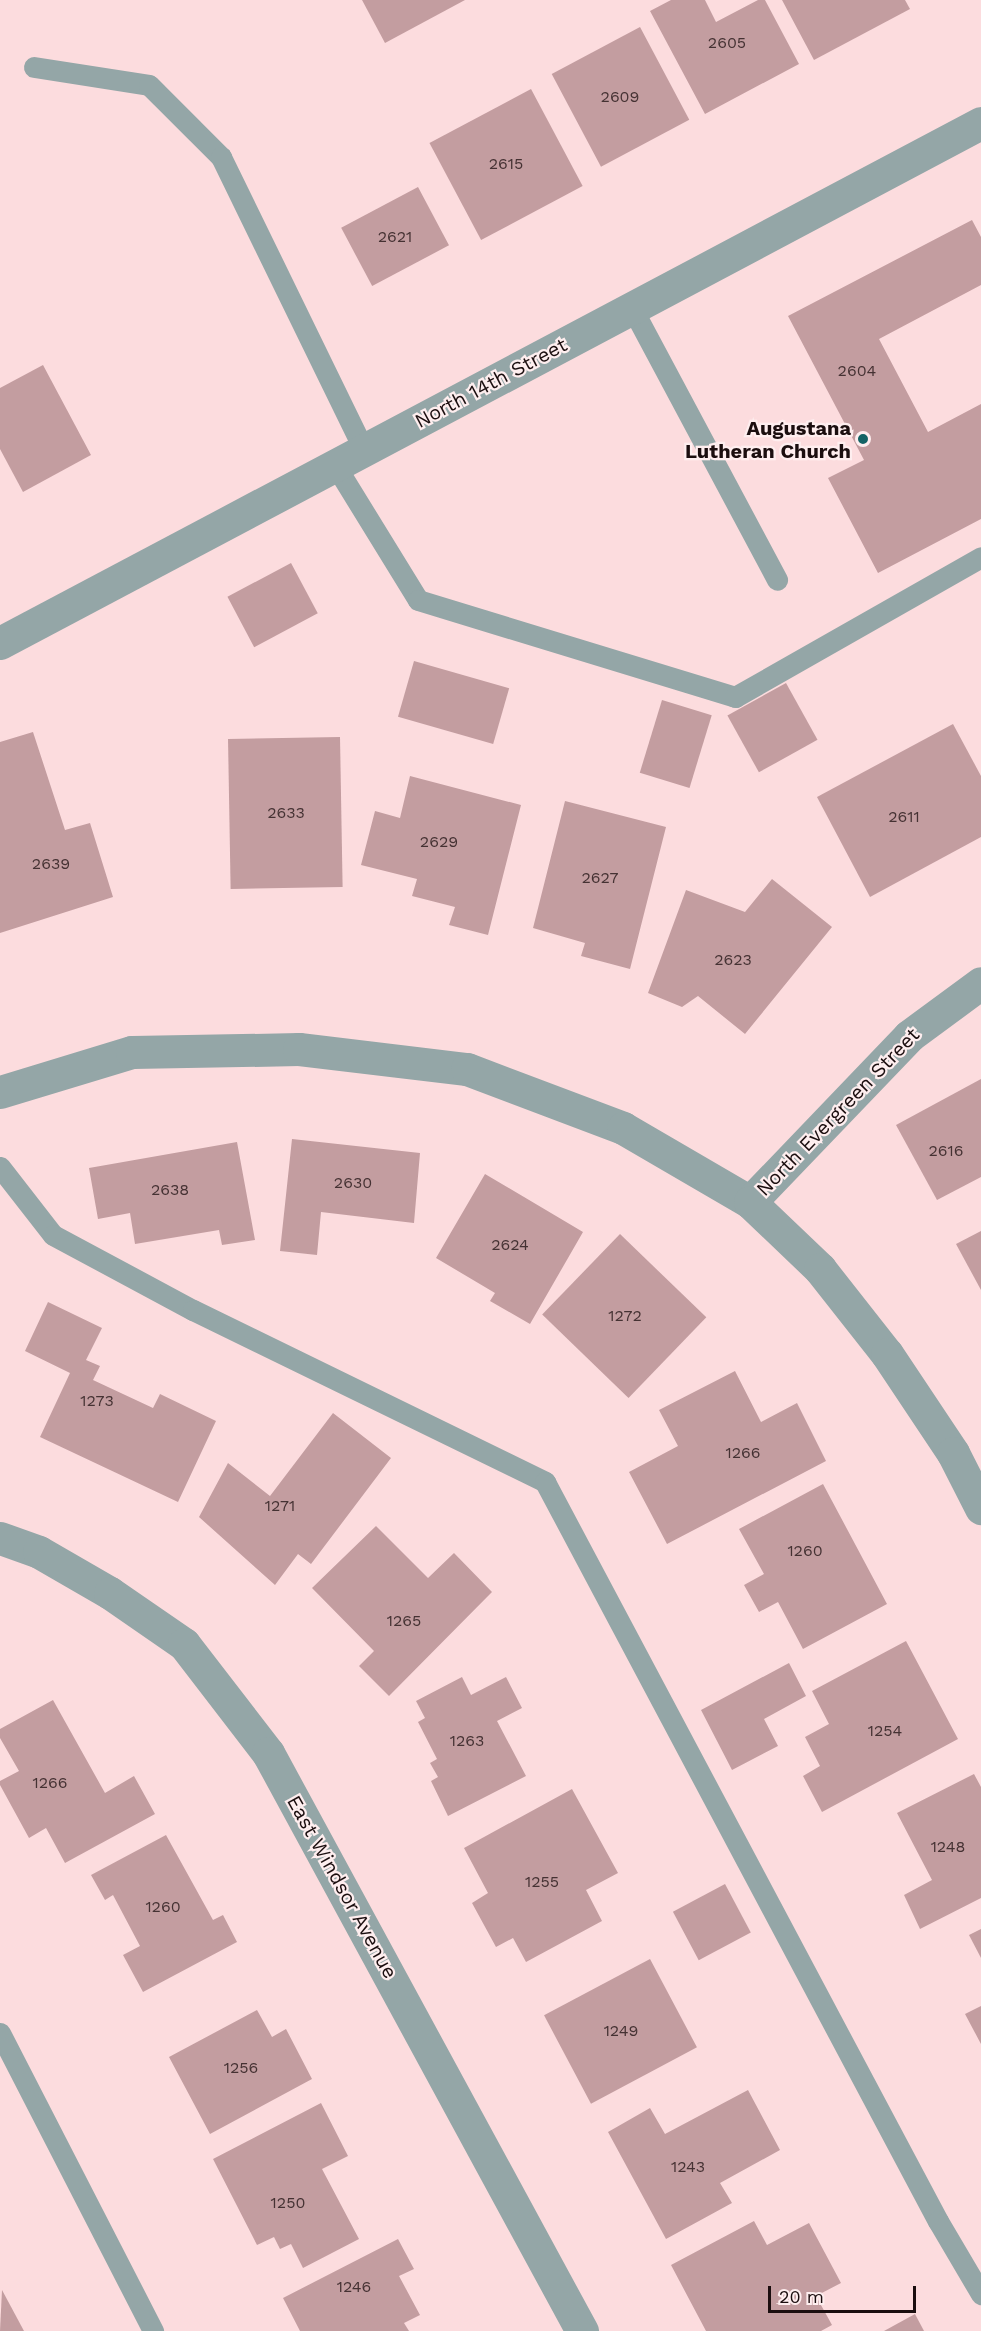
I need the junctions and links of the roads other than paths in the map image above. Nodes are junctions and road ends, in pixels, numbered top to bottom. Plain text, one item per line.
1 (34, 67) dead end
2 (981, 123) edge
3 (632, 308) junction
4 (364, 450) junction
5 (335, 465) junction
6 (981, 557) edge
7 (777, 580) dead end
8 (0, 643) edge
9 (981, 983) edge
10 (0, 1092) edge
11 (0, 1167) edge
12 (750, 1202) junction
13 (981, 1508) edge
14 (0, 1538) edge
15 (0, 2034) edge
16 (981, 2294) edge
17 (153, 2331) edge
18 (582, 2331) edge

1 - 4 lane
2 - 3 street, North 14th Street
3 - 4 street, North 14th Street
3 - 7 lane
4 - 5 street, North 14th Street
5 - 6 lane
5 - 8 street, North 14th Street
9 - 12 street, North Evergreen Street
10 - 12 street, North Evergreen Street
11 - 16 lane
12 - 13 street
14 - 18 street, East Windsor Avenue
15 - 17 lane

